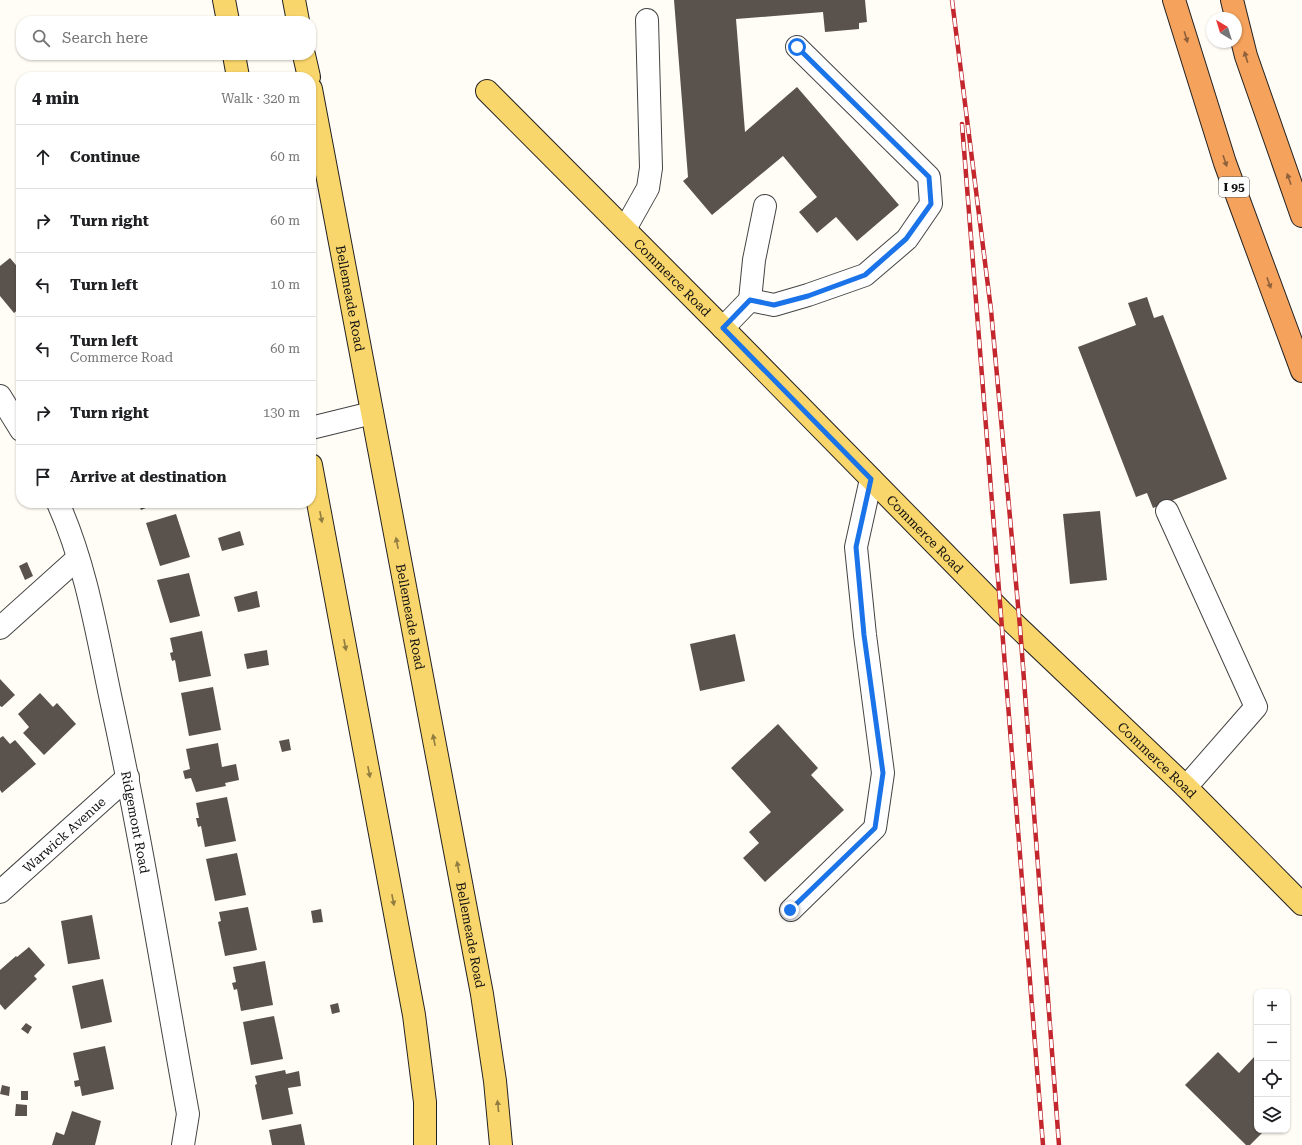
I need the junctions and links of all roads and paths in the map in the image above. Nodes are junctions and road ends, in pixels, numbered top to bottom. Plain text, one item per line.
1 (224, 0) edge
2 (294, 0) edge
3 (1174, 0) edge
4 (1232, 0) edge
5 (227, 16) edge
6 (297, 16) edge
7 (647, 20) dead end
8 (797, 47) dead end
9 (235, 60) edge
10 (305, 60) edge
11 (237, 72) edge
12 (308, 72) edge
13 (487, 91) dead end
14 (316, 116) edge
15 (765, 206) dead end
16 (1302, 216) edge
17 (625, 229) junction
18 (750, 300) junction
19 (723, 328) junction
20 (1302, 371) edge
21 (0, 396) edge
22 (372, 413) junction
23 (16, 422) edge
24 (316, 427) edge
25 (871, 479) junction
26 (316, 492) edge
27 (60, 508) edge
28 (1167, 511) dead end
29 (78, 558) junction
30 (0, 628) edge
31 (128, 777) junction
32 (1186, 788) junction
33 (0, 892) edge
34 (1302, 904) edge
35 (790, 910) dead end
36 (183, 1145) edge
37 (425, 1145) edge
38 (500, 1145) edge

1 - 5 main road
2 - 6 main road
3 -> 20 highway, I 95
16 -> 4 highway
7 - 17 street
8 - 18 street
9 - 11 main road
10 - 12 main road
13 - 17 main road, Commerce Road
14 - 22 main road, Bellemeade Road
15 - 18 street
17 - 19 main road, Commerce Road
18 - 19 street
19 - 25 main road, Commerce Road
21 - 23 street
22 - 24 street
38 -> 22 main road, Bellemeade Road
25 - 32 main road, Commerce Road
25 - 35 street
26 -> 37 main road
27 - 29 street, Ridgemont Road
28 - 32 street
29 - 30 street
29 - 31 street, Ridgemont Road
31 - 33 street, Warwick Avenue
31 - 36 street, Ridgemont Road
32 - 34 main road, Commerce Road

